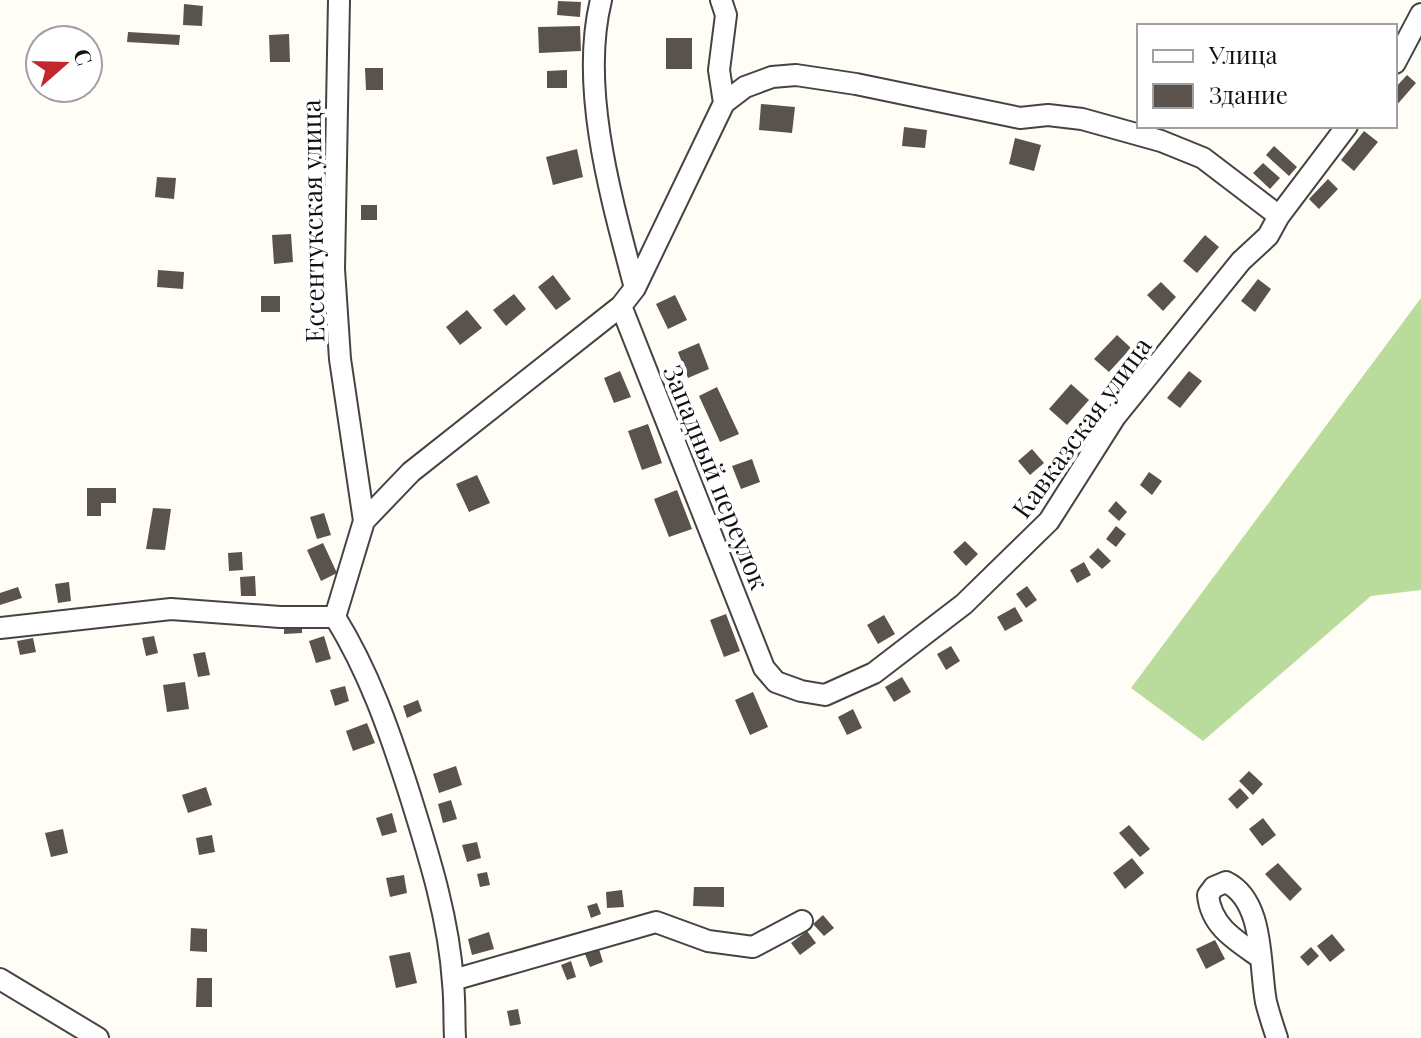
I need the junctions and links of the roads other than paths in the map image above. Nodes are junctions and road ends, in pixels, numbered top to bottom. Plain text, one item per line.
1 (339, 0) edge
2 (601, 0) edge
3 (721, 0) edge
4 (1421, 14) edge
5 (1397, 59) edge
6 (724, 103) junction
7 (1345, 128) edge
8 (1279, 216) junction
9 (635, 288) junction
10 (621, 306) junction
11 (364, 521) junction
12 (335, 617) junction
13 (0, 628) edge
14 (764, 668) joint
15 (802, 921) dead end
16 (1261, 958) dead end
17 (0, 979) edge
18 (453, 980) junction
19 (98, 1038) edge
20 (455, 1038) edge
21 (1277, 1038) edge

1 - 11 street, Ессентукская улица
2 - 9 street
3 - 6 street
4 - 5 street
6 - 8 street
6 - 9 street
7 - 8 street, Кавказская улица
8 - 14 street, Кавказская улица
9 - 10 street
10 - 11 street
10 - 14 street, Западный переулок
11 - 12 street, Ессентукская улица
12 - 13 street
12 - 18 street
15 - 18 street
16 - 21 street
17 - 19 street
18 - 20 street

